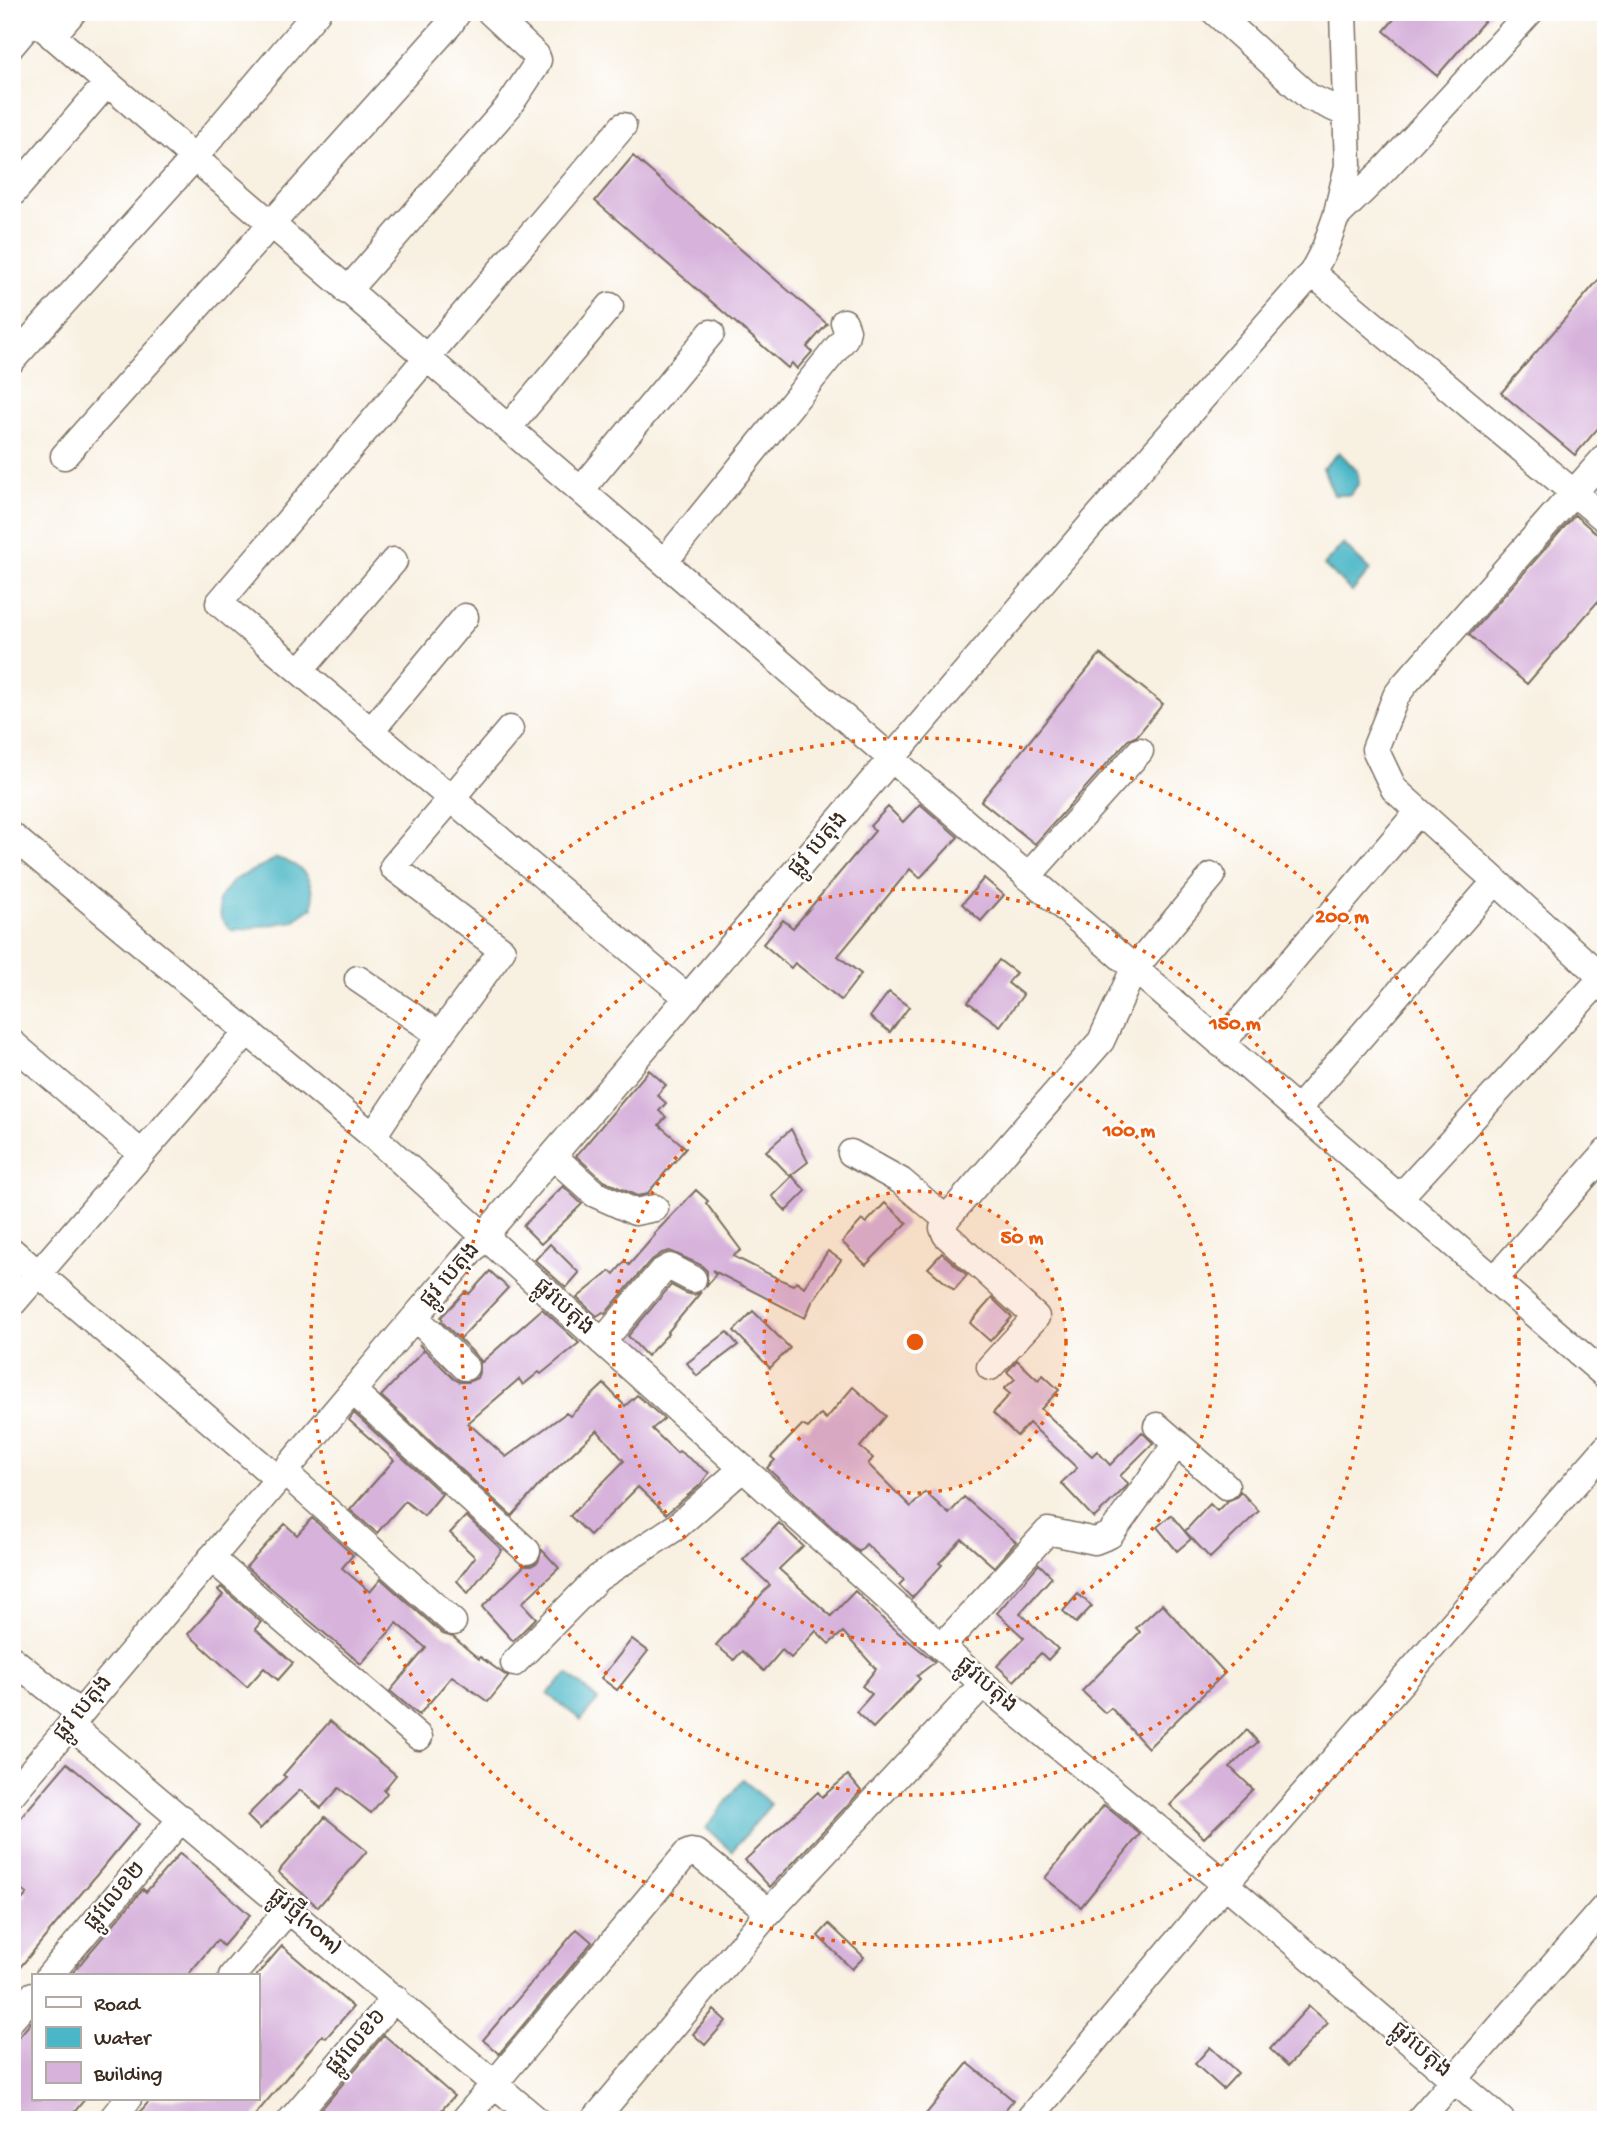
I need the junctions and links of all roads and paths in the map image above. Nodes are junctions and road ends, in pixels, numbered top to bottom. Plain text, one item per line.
1 (73, 12) edge
2 (317, 12) edge
3 (458, 12) edge
4 (490, 12) edge
5 (1215, 12) edge
6 (1343, 12) edge
7 (1530, 12) edge
8 (37, 23) edge
9 (12, 45) edge
10 (107, 83) junction
11 (1345, 113) junction
12 (623, 126) dead end
13 (194, 158) junction
14 (12, 194) edge
15 (1336, 217) junction
16 (270, 224) junction
17 (1312, 273) junction
18 (347, 291) junction
19 (610, 306) dead end
20 (844, 322) dead end
21 (711, 333) dead end
22 (425, 358) junction
23 (12, 360) edge
24 (508, 428) junction
25 (64, 456) dead end
26 (1606, 457) edge
27 (581, 490) junction
28 (1574, 495) junction
29 (1606, 520) edge
30 (394, 561) dead end
31 (664, 562) junction
32 (465, 617) dead end
33 (300, 671) junction
34 (510, 729) dead end
35 (371, 731) junction
36 (1140, 751) dead end
37 (891, 760) junction
38 (450, 798) junction
39 (1418, 812) junction
40 (12, 836) edge
41 (1212, 876) dead end
42 (1027, 877) junction
43 (1495, 881) junction
44 (1134, 970) junction
45 (358, 979) dead end
46 (1604, 979) edge
47 (688, 998) junction
48 (247, 1031) junction
49 (440, 1035) junction
50 (12, 1043) edge
51 (1221, 1044) junction
52 (1297, 1110) junction
53 (373, 1136) junction
54 (1606, 1152) edge
55 (851, 1153) dead end
56 (142, 1154) junction
57 (553, 1156) junction
58 (1399, 1198) junction
59 (655, 1208) dead end
60 (946, 1219) junction
61 (484, 1237) junction
62 (12, 1251) edge
63 (39, 1274) junction
64 (693, 1279) dead end
65 (1494, 1280) junction
66 (12, 1304) edge
67 (415, 1317) junction
68 (602, 1342) junction
69 (465, 1367) dead end
70 (990, 1367) dead end
71 (1606, 1376) edge
72 (352, 1391) junction
73 (1606, 1448) edge
74 (743, 1468) junction
75 (281, 1475) junction
76 (1226, 1486) dead end
77 (527, 1551) dead end
78 (211, 1558) junction
79 (453, 1622) dead end
80 (941, 1647) junction
81 (12, 1659) edge
82 (514, 1662) dead end
83 (983, 1684) junction
84 (75, 1720) junction
85 (419, 1737) dead end
86 (12, 1794) edge
87 (183, 1818) junction
88 (1225, 1884) junction
89 (1606, 1905) edge
90 (289, 1909) junction
91 (769, 1912) junction
92 (51, 1974) edge
93 (234, 1974) edge
94 (32, 1995) edge
95 (395, 1998) junction
96 (12, 2019) edge
97 (1454, 2080) junction
98 (495, 2083) junction
99 (127, 2100) edge
100 (111, 2120) edge
101 (291, 2120) edge
102 (464, 2120) edge
103 (537, 2120) edge
104 (594, 2120) edge
105 (1028, 2120) edge
106 (1419, 2120) edge
107 (1501, 2120) edge

1 - 8 street
2 - 13 street
3 - 16 street
4 - 18 street
5 - 11 street
6 - 11 street, ផ្លូវ បេតុង
7 - 15 street
8 - 9 street
8 - 10 street
10 - 13 street
10 - 14 street
11 - 15 street, ផ្លូវ បេតុង
12 - 22 street
13 - 16 street
13 - 23 street
15 - 17 street, ផ្លូវ បេតុង
16 - 18 street
16 - 25 street
17 - 28 street
17 - 37 street, ផ្លូវ បេតុង
18 - 22 street
19 - 24 street
20 - 31 street
21 - 27 street
22 - 24 street
22 - 33 street
24 - 27 street
26 - 28 street
27 - 31 street
28 - 29 street
28 - 39 street
30 - 33 street
31 - 37 street
32 - 35 street
33 - 35 street
34 - 38 street
35 - 38 street
36 - 42 street
37 - 42 street
37 - 47 street, ផ្លូវ បេតុង
38 - 47 street
38 - 49 street
39 - 43 street
39 - 51 street
40 - 48 street, ផ្លូវបេតុង
41 - 44 street
42 - 44 street
43 - 46 street
43 - 52 street
44 - 51 street
44 - 60 street
45 - 49 street
46 - 58 street
47 - 57 street, ផ្លូវ បេតុង
48 - 53 street, ផ្លូវបេតុង
48 - 56 street
49 - 53 street
50 - 56 street
51 - 52 street
52 - 58 street
53 - 61 street, ផ្លូវបេតុង
54 - 65 street
55 - 60 street
56 - 63 street
57 - 59 street
57 - 61 street, ផ្លូវ បេតុង
58 - 65 street
60 - 70 street
61 - 67 street, ផ្លូវ បេតុង
61 - 68 street, ផ្លូវបេតុង
62 - 63 street
63 - 66 street
63 - 75 street
64 - 68 street
65 - 71 street
67 - 69 street
67 - 72 street, ផ្លូវ បេតុង
68 - 74 street, ផ្លូវបេតុង
72 - 75 street, ផ្លូវ បេតុង
72 - 77 street
73 - 88 street
74 - 80 street, ផ្លូវបេតុង
74 - 82 street
75 - 78 street, ផ្លូវ បេតុង
75 - 79 street
76 - 80 street
78 - 84 street, ផ្លូវ បេតុង
78 - 85 street
80 - 83 street, ផ្លូវបេតុង
81 - 84 street, ផ្លូវថ្មី(10m)
83 - 88 street, ផ្លូវបេតុង
83 - 91 street
84 - 86 street, ផ្លូវ បេតុង
84 - 87 street, ផ្លូវថ្មី(10m)
87 - 90 street, ផ្លូវថ្មី(10m)
87 - 92 street, ផ្លូវលេខ២
88 - 97 street, ផ្លូវបេតុង
88 - 105 street
89 - 97 street
90 - 93 street
90 - 95 street, ផ្លូវថ្មី(10m)
91 - 98 street
91 - 104 street
94 - 96 street
95 - 98 street, ផ្លូវថ្មី(10m)
95 - 101 street, ផ្លូវលេខ៦
97 - 106 street
97 - 107 street, ផ្លូវបេតុង
98 - 102 street
98 - 103 street, ផ្លូវថ្មី(10m)
99 - 100 street

